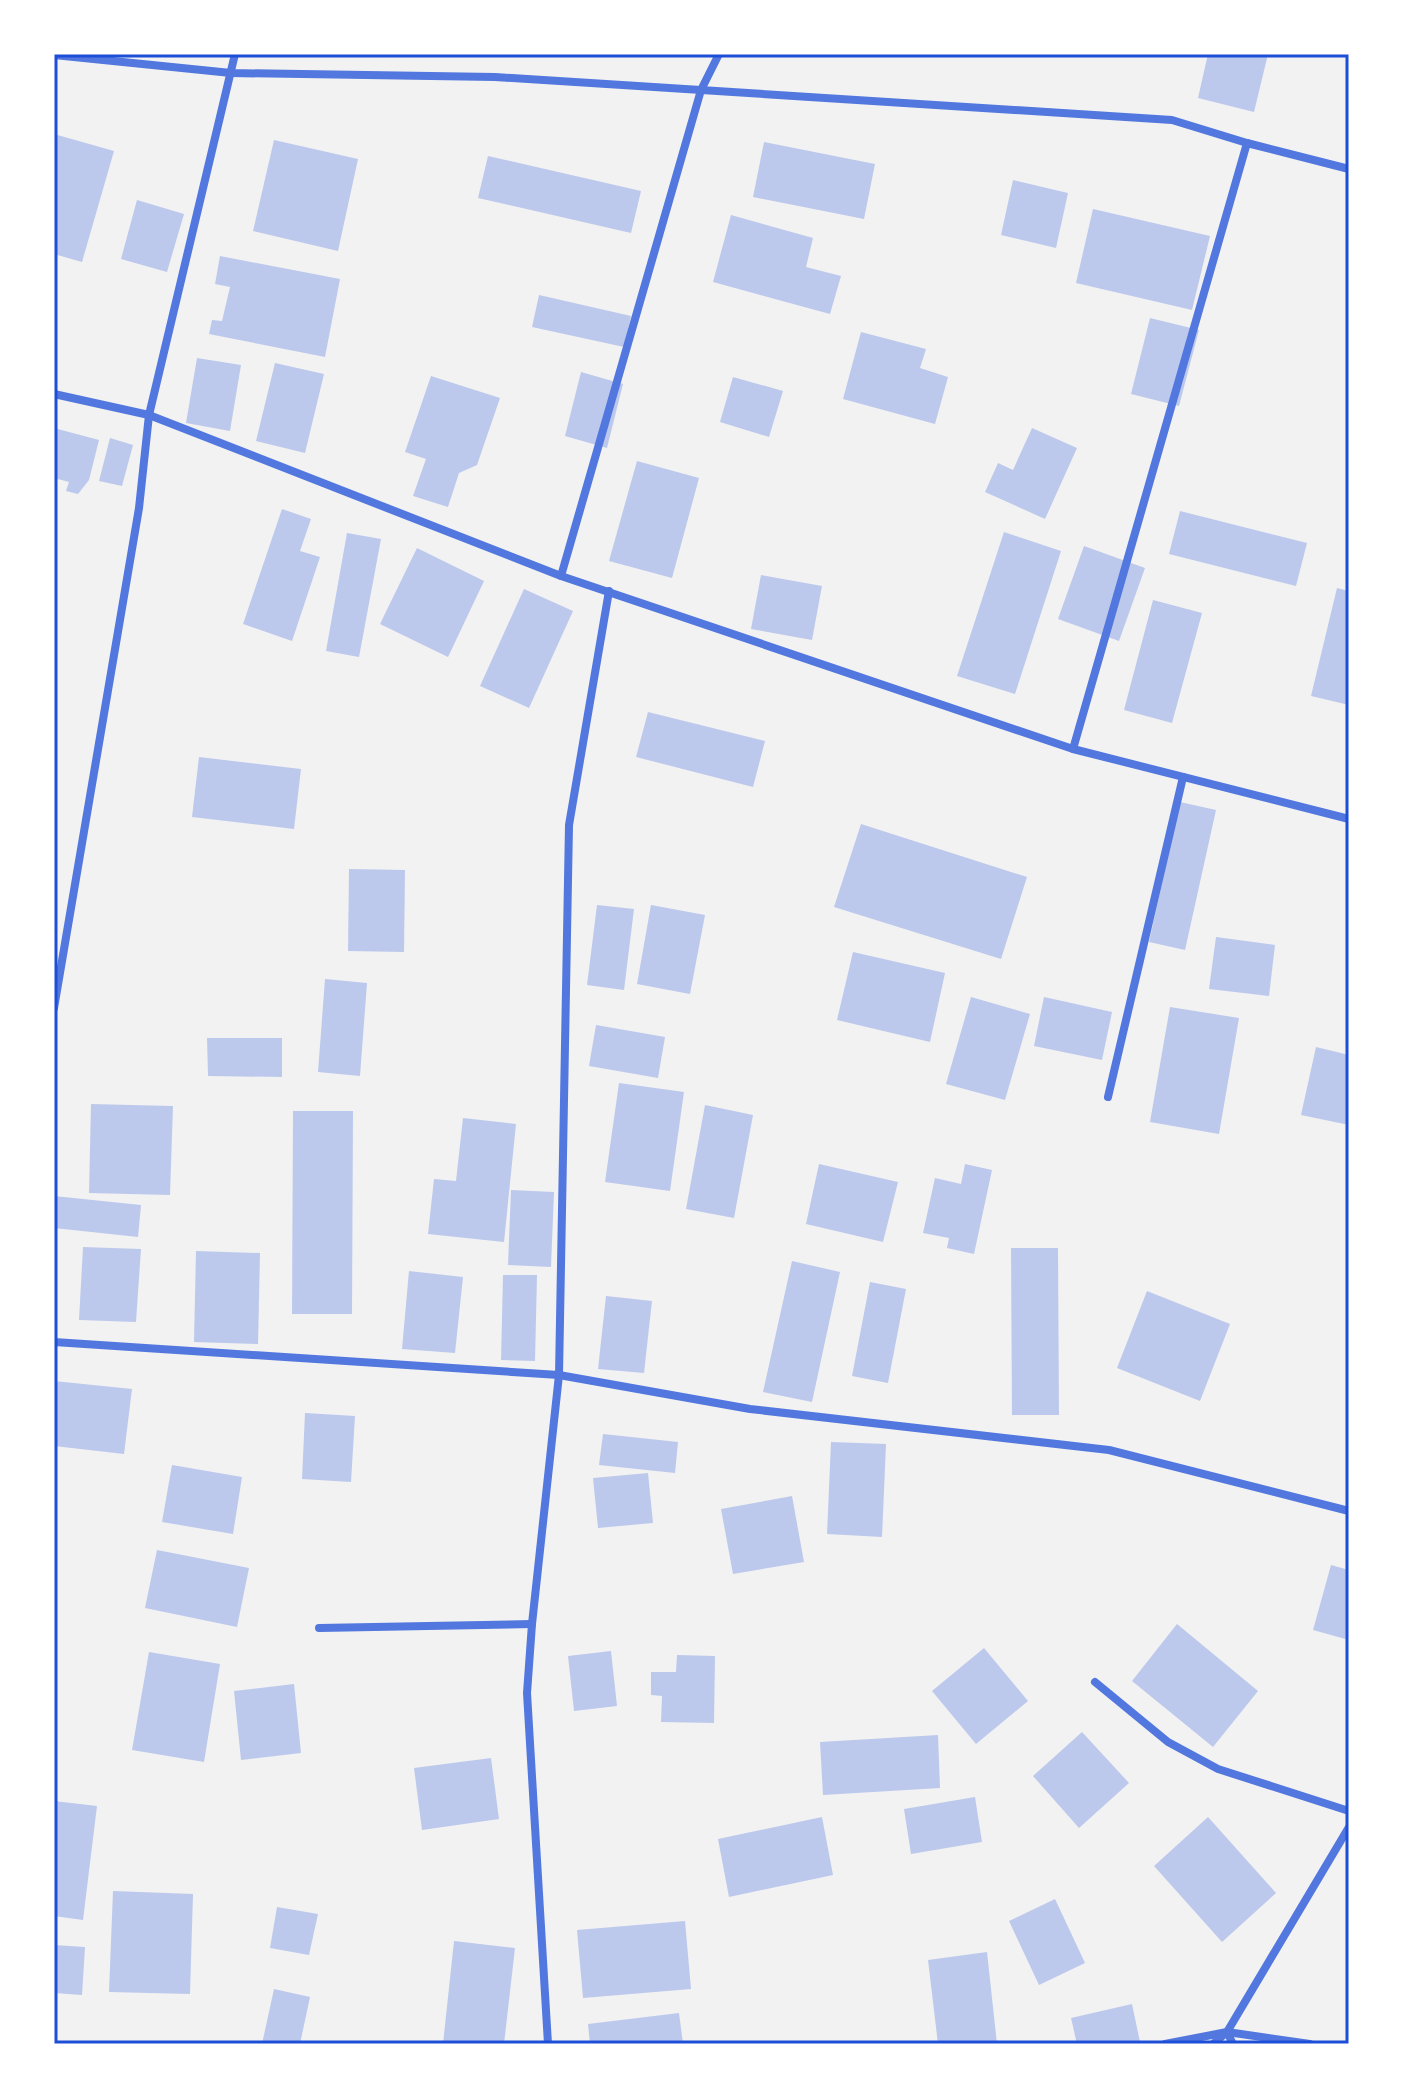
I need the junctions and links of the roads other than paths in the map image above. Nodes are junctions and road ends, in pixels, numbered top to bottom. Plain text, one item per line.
1 (235, 54) edge
2 (719, 54) edge
3 (54, 55) edge
4 (231, 73) junction
5 (701, 90) junction
6 (1247, 143) junction
7 (1349, 169) edge
8 (54, 394) edge
9 (149, 415) junction
10 (561, 576) junction
11 (609, 591) junction
12 (1073, 749) junction
13 (1183, 777) junction
14 (1349, 819) edge
15 (54, 1008) edge
16 (1108, 1097) dead end
17 (54, 1342) edge
18 (559, 1375) junction
19 (1349, 1511) edge
20 (532, 1624) junction
21 (319, 1628) dead end
22 (1095, 1682) dead end
23 (1349, 1811) edge
24 (1349, 1827) edge
25 (1227, 2032) junction
26 (548, 2044) edge
27 (1165, 2044) edge
28 (1213, 2044) edge
29 (1233, 2044) edge
30 (1310, 2044) edge

1 - 4 street
2 - 5 street
3 - 4 street
4 - 5 street
4 - 9 street
5 - 6 street
5 - 10 street
6 - 7 street
6 - 12 street
8 - 9 street
9 - 10 street
9 - 15 street
10 - 11 street
11 - 12 street
11 - 18 street
12 - 13 street
13 - 14 street
13 - 16 street
17 - 18 street
18 - 19 street
18 - 20 street
20 - 21 street
20 - 26 street
22 - 23 street
24 - 25 street
25 - 27 street
25 - 28 street
25 - 29 street
25 - 30 street

